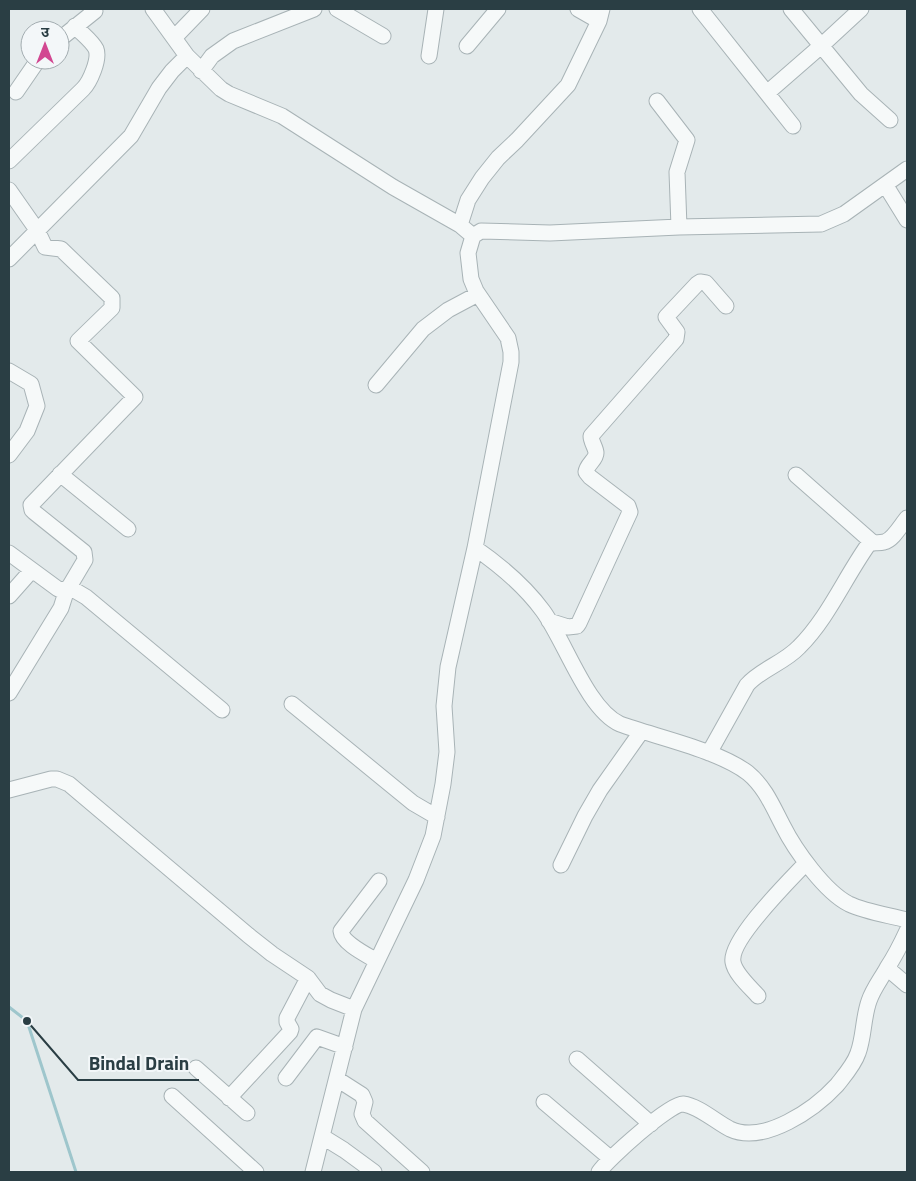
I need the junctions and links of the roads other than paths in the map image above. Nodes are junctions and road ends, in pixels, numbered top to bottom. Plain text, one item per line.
1 (153, 9) edge
2 (202, 9) edge
3 (314, 9) edge
4 (337, 9) edge
5 (436, 9) edge
6 (498, 9) edge
7 (578, 9) edge
8 (700, 9) edge
9 (790, 9) edge
10 (861, 9) edge
11 (95, 10) edge
12 (600, 15) edge
13 (74, 26) junction
14 (70, 29) edge
15 (383, 36) dead end
16 (174, 38) junction
17 (467, 46) dead end
18 (821, 46) junction
19 (187, 56) junction
20 (429, 56) dead end
21 (31, 70) edge
22 (201, 71) junction
23 (16, 92) dead end
24 (767, 93) junction
25 (657, 101) dead end
26 (890, 120) dead end
27 (793, 126) dead end
28 (9, 161) edge
29 (907, 169) edge
30 (886, 186) junction
31 (9, 190) edge
32 (907, 220) edge
33 (460, 224) junction
34 (679, 227) junction
35 (37, 230) junction
36 (472, 236) junction
37 (9, 259) edge
38 (478, 294) junction
39 (726, 306) dead end
40 (9, 371) edge
41 (376, 385) dead end
42 (9, 455) edge
43 (60, 474) junction
44 (796, 475) dead end
45 (907, 518) edge
46 (128, 529) dead end
47 (872, 542) junction
48 (475, 548) junction
49 (9, 553) edge
50 (32, 570) junction
51 (68, 588) junction
52 (9, 596) edge
53 (549, 621) junction
54 (9, 693) edge
55 (292, 704) dead end
56 (222, 710) dead end
57 (641, 732) junction
58 (709, 753) junction
59 (9, 790) edge
60 (437, 817) junction
61 (806, 863) junction
62 (561, 865) dead end
63 (379, 881) dead end
64 (907, 920) edge
65 (907, 932) edge
66 (377, 961) junction
67 (887, 968) junction
68 (308, 978) junction
69 (907, 984) edge
70 (758, 996) dead end
71 (354, 1010) junction
72 (345, 1047) junction
73 (577, 1059) dead end
74 (196, 1068) dead end
75 (286, 1078) dead end
76 (337, 1080) junction
77 (172, 1096) dead end
78 (229, 1098) junction
79 (544, 1102) dead end
80 (247, 1113) dead end
81 (651, 1124) junction
82 (323, 1137) junction
83 (607, 1167) edge
84 (256, 1172) edge
85 (313, 1172) edge
86 (374, 1172) edge
87 (422, 1172) edge

1 - 16 street
2 - 16 street
3 - 22 street
4 - 15 street
5 - 20 street
6 - 17 street
7 - 12 street
8 - 24 street
9 - 18 street
10 - 18 street
11 - 13 street
12 - 33 street
13 - 14 street
13 - 28 street
16 - 19 street
18 - 24 street
18 - 26 street
19 - 22 street
19 - 35 street
21 - 23 street
22 - 33 street
24 - 27 street
25 - 34 street
29 - 30 street
30 - 32 street
30 - 34 street
31 - 35 street
33 - 36 street
34 - 36 street
35 - 37 street
35 - 43 street
36 - 38 street
38 - 41 street
38 - 48 street
39 - 53 street
40 - 42 street
43 - 46 street
43 - 51 street
44 - 47 street
45 - 47 street
47 - 58 street
48 - 53 street
48 - 60 street
49 - 50 street
50 - 51 street
50 - 52 street
51 - 54 street
51 - 56 street
53 - 57 street
55 - 60 street
57 - 58 street
57 - 62 street
58 - 61 street
59 - 68 street
60 - 66 street
61 - 64 street
61 - 70 street
63 - 66 street
65 - 67 street
66 - 71 street
67 - 69 street
67 - 81 street
68 - 71 street
68 - 78 street
71 - 72 street
72 - 75 street
72 - 76 street
73 - 81 street
74 - 78 street
76 - 82 street
76 - 87 street
77 - 84 street
78 - 80 street
79 - 83 street
81 - 83 street
82 - 85 street
82 - 86 street

